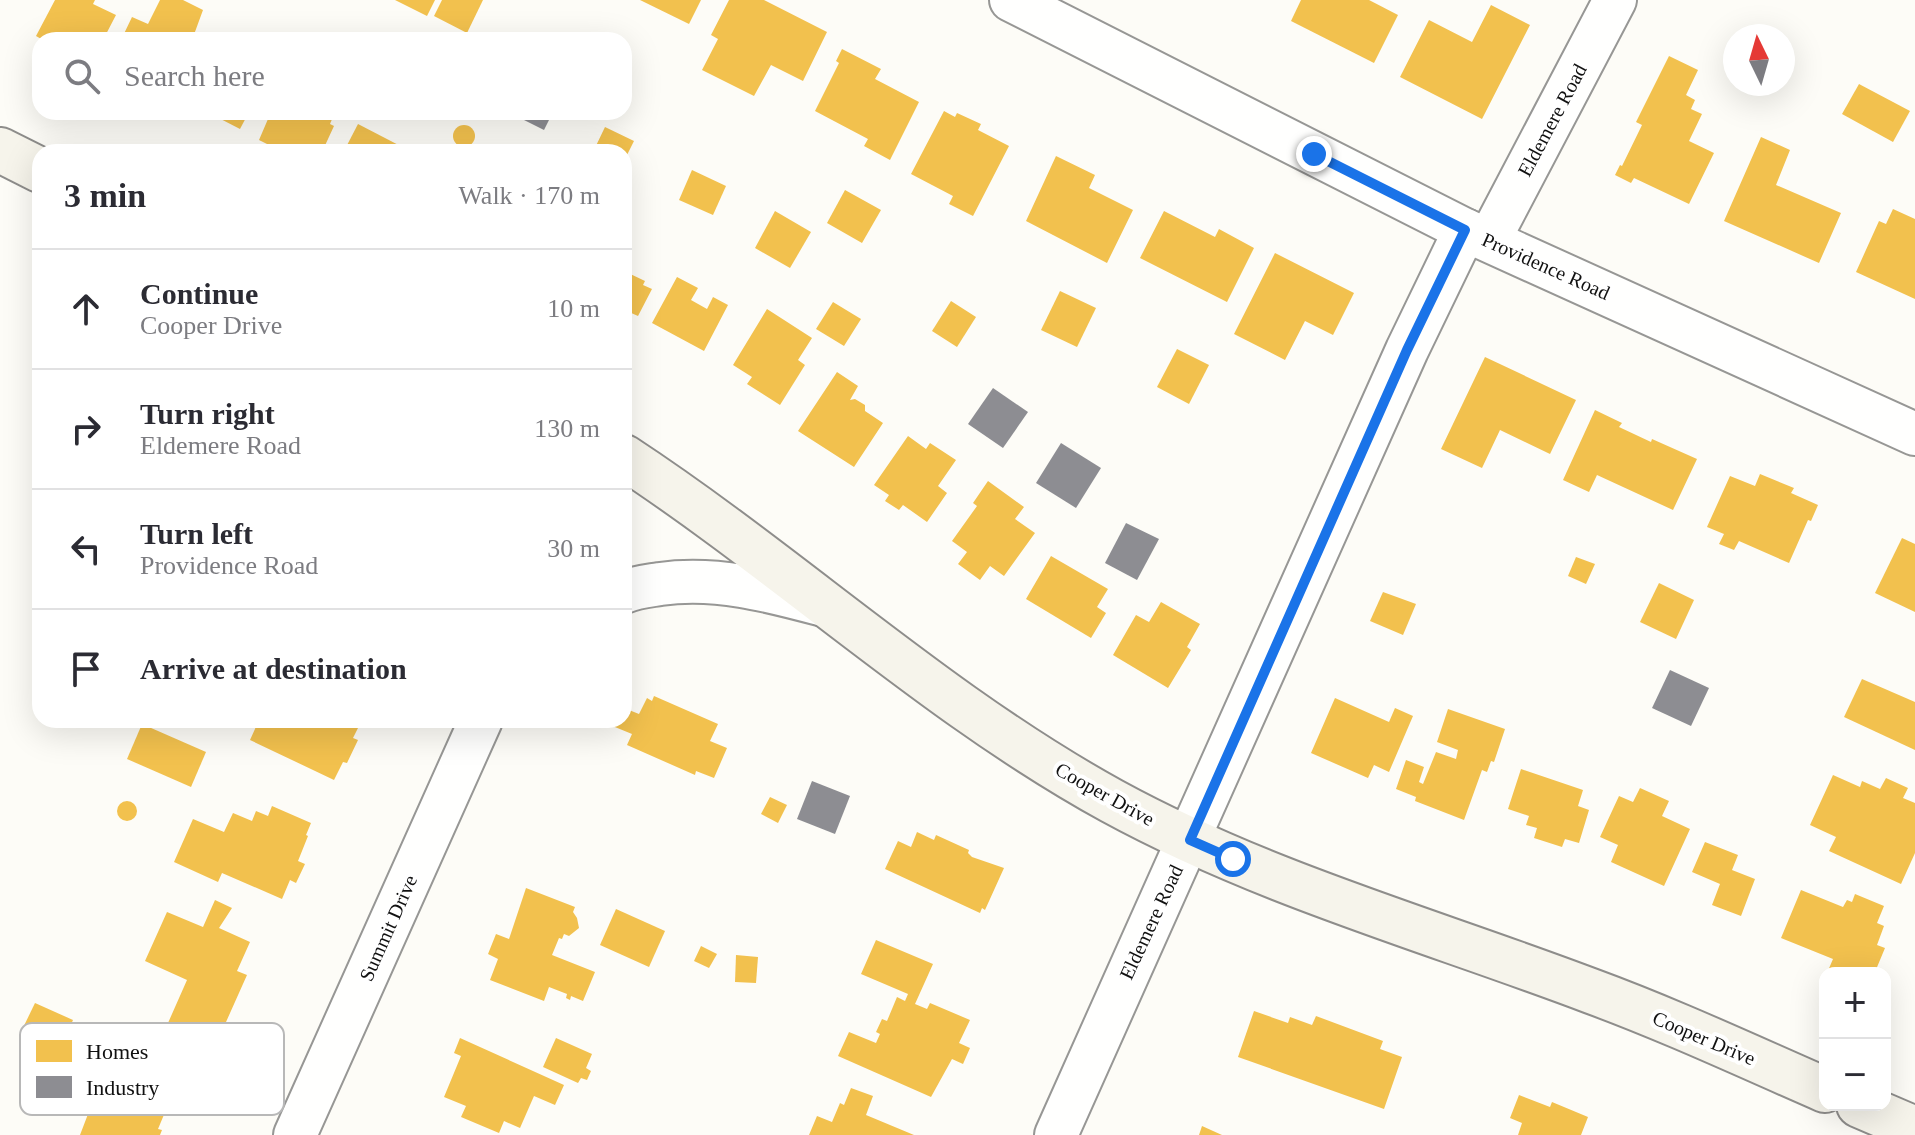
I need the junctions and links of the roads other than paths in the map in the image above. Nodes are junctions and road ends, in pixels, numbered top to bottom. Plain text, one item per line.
1 (1011, 0) edge
2 (1615, 0) edge
3 (0, 150) edge
4 (32, 166) edge
5 (1477, 235) junction
6 (1915, 434) edge
7 (632, 463) edge
8 (632, 588) edge
9 (828, 607) junction
10 (477, 728) edge
11 (1190, 840) junction
12 (1819, 1087) edge
13 (1873, 1111) edge
14 (1915, 1129) edge
15 (295, 1135) edge
16 (1056, 1135) edge

1 - 5 street, Providence Road
2 - 5 street, Eldemere Road
3 - 4 main road
5 - 6 street, Providence Road
5 - 11 street, Eldemere Road
7 - 9 main road, Cooper Drive
8 - 9 street
9 - 11 main road, Cooper Drive
10 - 15 street, Summit Drive
11 - 12 main road, Cooper Drive
11 - 16 street, Eldemere Road
13 - 14 main road

